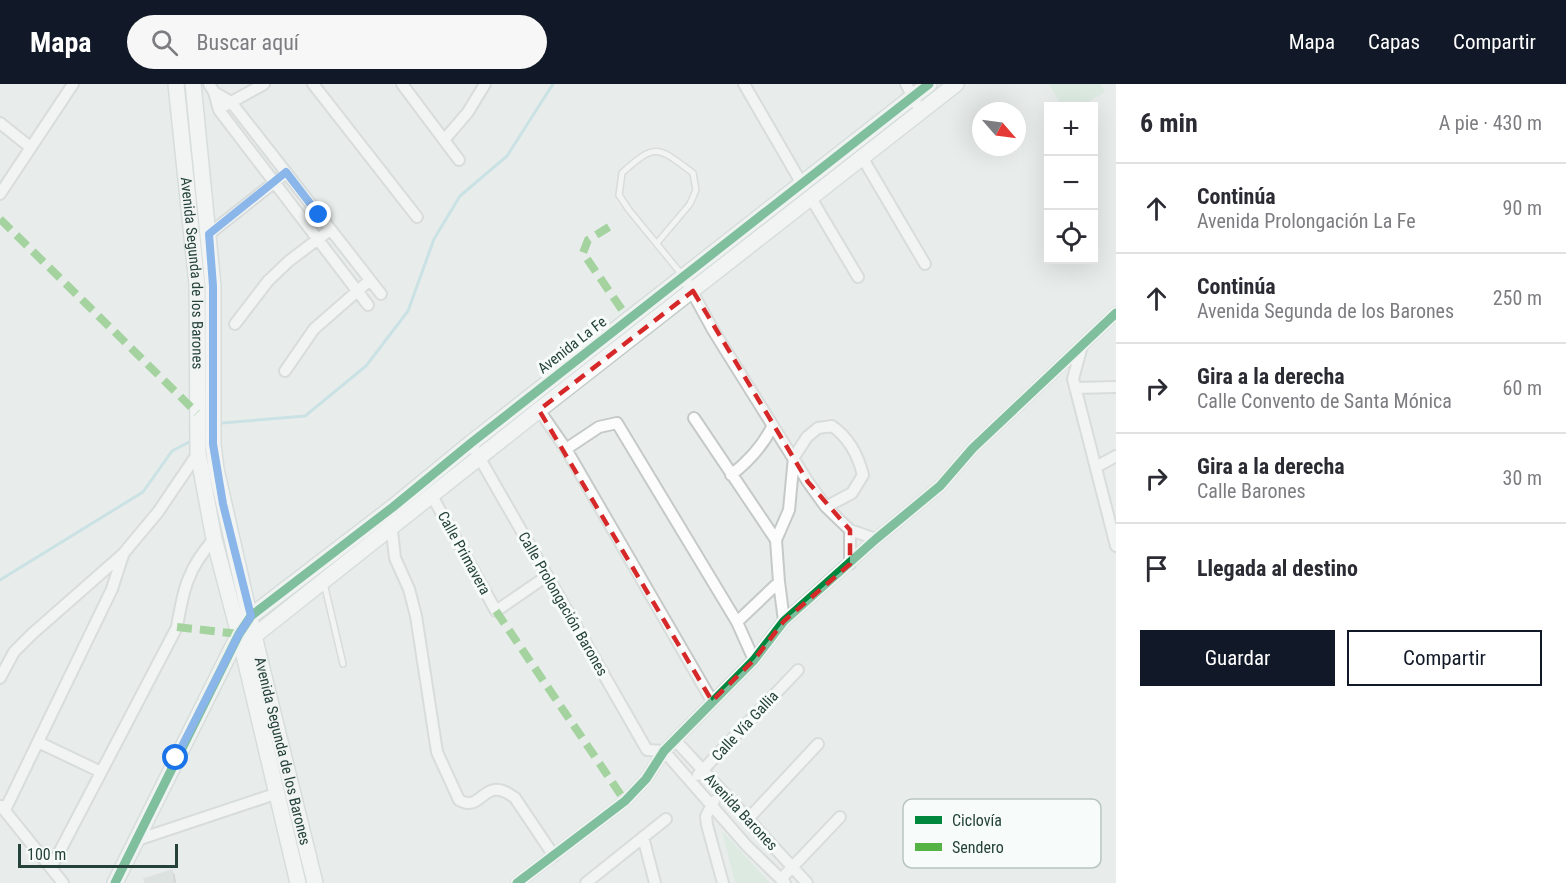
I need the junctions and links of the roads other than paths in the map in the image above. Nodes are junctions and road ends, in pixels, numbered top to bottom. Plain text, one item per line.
1 (73, 84) edge
2 (176, 84) edge
3 (193, 84) edge
4 (264, 84) edge
5 (313, 84) edge
6 (402, 84) edge
7 (485, 84) edge
8 (744, 84) edge
9 (929, 84) edge
10 (956, 84) edge
11 (211, 88) edge
12 (909, 90) edge
13 (231, 102) junction
14 (219, 110) junction
15 (921, 112) junction
16 (0, 123) edge
17 (444, 140) junction
18 (30, 147) junction
19 (862, 157) junction
20 (459, 160) dead end
21 (286, 172) junction
22 (273, 183) junction
23 (802, 184) junction
24 (0, 194) edge
25 (811, 198) junction
26 (417, 217) dead end
27 (330, 230) junction
28 (209, 234) junction
29 (317, 240) junction
30 (657, 243) junction
31 (925, 264) dead end
32 (858, 277) dead end
33 (684, 278) junction
34 (370, 280) junction
35 (357, 291) junction
36 (693, 291) junction
37 (381, 294) dead end
38 (368, 304) dead end
39 (1116, 313) edge
40 (235, 324) dead end
41 (1082, 344) junction
42 (285, 371) dead end
43 (1116, 387) edge
44 (1075, 388) junction
45 (539, 410) junction
46 (694, 418) dead end
47 (772, 427) junction
48 (471, 443) junction
49 (566, 448) junction
50 (198, 453) junction
51 (1116, 456) edge
52 (794, 457) junction
53 (480, 458) junction
54 (1096, 467) junction
55 (731, 476) junction
56 (432, 496) junction
57 (393, 507) junction
58 (826, 507) junction
59 (391, 529) junction
60 (850, 530) junction
61 (214, 539) junction
62 (876, 539) junction
63 (776, 540) junction
64 (1116, 546) edge
65 (123, 554) junction
66 (850, 564) junction
67 (547, 576) junction
68 (324, 582) junction
69 (779, 582) junction
70 (251, 616) junction
71 (784, 621) junction
72 (737, 622) junction
73 (247, 635) junction
74 (754, 660) junction
75 (343, 664) dead end
76 (798, 670) dead end
77 (0, 678) edge
78 (712, 701) junction
79 (675, 740) junction
80 (38, 742) junction
81 (818, 744) dead end
82 (664, 751) junction
83 (703, 771) junction
84 (101, 772) junction
85 (692, 782) junction
86 (278, 794) junction
87 (722, 794) junction
88 (711, 804) junction
89 (2, 807) edge
90 (840, 817) dead end
91 (666, 819) dead end
92 (748, 819) junction
93 (643, 837) junction
94 (134, 841) junction
95 (554, 856) junction
96 (792, 867) junction
97 (51, 868) junction
98 (783, 881) edge
99 (63, 883) edge
100 (115, 883) edge
101 (298, 883) edge
102 (315, 883) edge
103 (518, 883) edge
104 (586, 883) edge
105 (656, 883) edge
106 (723, 883) edge
107 (807, 883) edge

1 - 18 street
2 - 50 street, Avenida Segunda de los Barones
3 - 28 street, Avenida Segunda de los Barones
4 - 13 street
5 - 26 street
6 - 17 street
7 - 17 street
8 - 23 street
9 - 12 street, Avenida La Fe
10 - 15 street, Avenida La Fe
11 - 13 street
11 - 14 street
12 - 15 street
12 - 23 street, Avenida La Fe
13 - 14 street
13 - 21 street
14 - 22 street
15 - 19 street, Avenida La Fe
16 - 18 street
17 - 20 street
18 - 24 street
19 - 25 street, Avenida La Fe
19 - 31 street
21 - 22 street
21 - 27 street
22 - 28 street
22 - 29 street
23 - 33 street, Avenida La Fe
25 - 32 street
25 - 36 street, Avenida La Fe
27 - 29 street
27 - 34 street
28 - 70 street, Avenida Segunda de los Barones
29 - 35 street
29 - 40 street
30 - 30 lane
30 - 33 lane
33 - 36 street
33 - 48 street, Avenida La Fe
34 - 35 street
34 - 37 street
35 - 38 street
35 - 42 street
36 - 45 street, Avenida La Fe
36 - 47 street
39 - 41 street
41 - 44 street
41 - 62 street
43 - 44 street
44 - 54 street
45 - 49 street
45 - 53 street, Avenida La Fe
46 - 55 street
47 - 52 street
47 - 55 street
48 - 53 street, Calle Prolongación Barones
48 - 57 street, Avenida La Fe
49 - 72 street
49 - 78 street
50 - 61 street, Avenida Segunda de los Barones
50 - 65 street
51 - 54 street
52 - 58 street
52 - 58 street
52 - 63 street
53 - 56 street, Avenida La Fe
53 - 67 street, Calle Prolongación Barones
54 - 64 street
55 - 63 street
56 - 59 street, Avenida La Fe
56 - 67 street, Calle Primavera
57 - 59 street
57 - 70 street, Avenida La Fe
58 - 60 street
59 - 68 street, Avenida La Fe
59 - 95 street
60 - 62 street
60 - 66 street
61 - 73 street, Avenida Segunda de los Barones
61 - 84 street
62 - 66 street
63 - 69 street
65 - 77 street
65 - 80 street
66 - 71 street
67 - 82 street, Calle Prolongación Barones
68 - 73 street, Avenida La Fe
68 - 75 lane
69 - 71 street
69 - 72 street
70 - 73 street, Avenida La Fe
71 - 74 street
72 - 74 street
73 - 86 street, Avenida Segunda de los Barones
73 - 94 street
73 - 102 street, Avenida Segunda de los Barones
74 - 78 street
76 - 83 street, Calle Vía Gallia
78 - 79 street
79 - 82 street
79 - 83 street, Avenida Barones
80 - 84 street
80 - 89 street
81 - 92 street
82 - 85 street, Avenida Barones
82 - 95 street
83 - 85 street, Calle Vía Gallia
83 - 87 street, Avenida Barones
84 - 97 street
85 - 88 street, Avenida Barones
86 - 94 street
86 - 101 street, Avenida Segunda de los Barones
87 - 88 street
87 - 92 street, Avenida Barones
88 - 98 street, Avenida Barones
88 - 106 street
89 - 97 street
90 - 96 street
91 - 93 street
92 - 96 street, Avenida Barones
93 - 104 street
93 - 105 street
94 - 100 street
95 - 103 street
96 - 98 street
96 - 107 street, Avenida Barones
97 - 99 street

